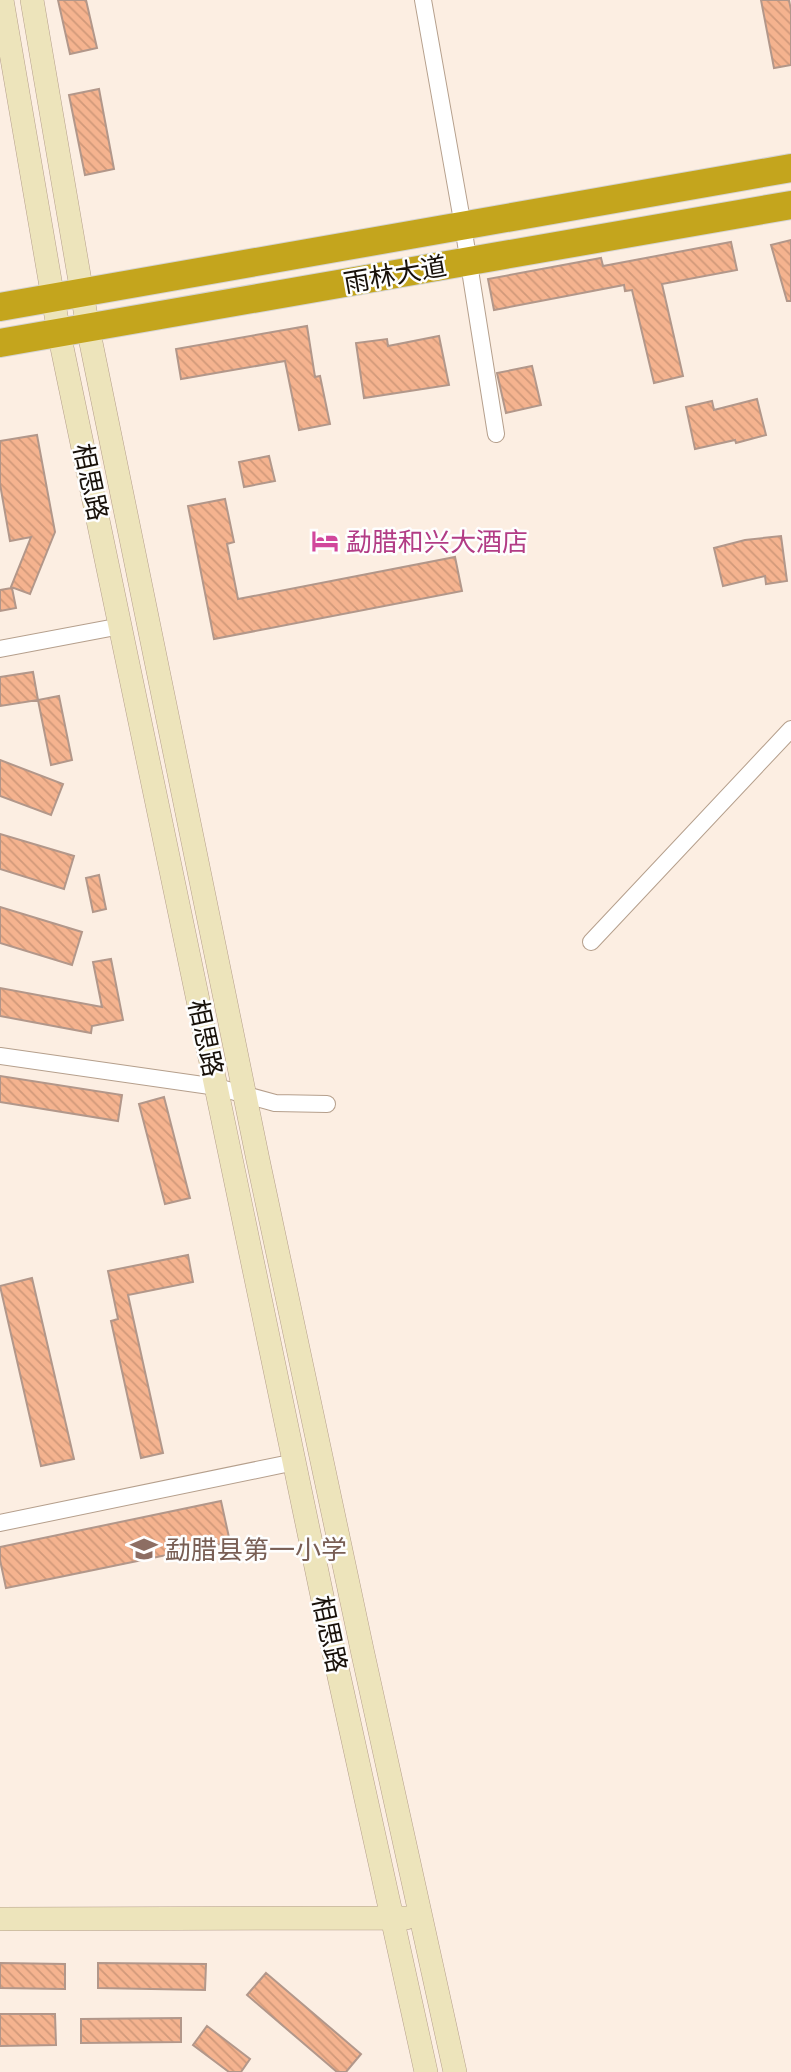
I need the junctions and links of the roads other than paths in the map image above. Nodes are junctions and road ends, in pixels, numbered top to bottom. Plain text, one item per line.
1 (2, 0) edge
2 (32, 0) edge
3 (423, 0) edge
4 (791, 168) edge
5 (756, 174) junction
6 (778, 207) edge
7 (463, 226) junction
8 (469, 261) junction
9 (82, 293) junction
10 (54, 298) junction
11 (0, 307) edge
12 (88, 328) junction
13 (60, 333) junction
14 (0, 343) edge
15 (496, 434) dead end
16 (121, 626) junction
17 (0, 649) edge
18 (791, 729) edge
19 (591, 942) dead end
20 (0, 1056) edge
21 (217, 1087) junction
22 (245, 1095) junction
23 (327, 1104) dead end
24 (295, 1462) junction
25 (0, 1523) edge
26 (421, 1916) junction
27 (0, 1919) edge
28 (393, 1919) junction
29 (426, 2072) edge
30 (455, 2072) edge

1 - 10 main road, 相思路
2 - 9 main road, 相思路
3 - 7 street
4 - 5 highway, 雨林大道
5 - 6 highway
5 - 7 highway, 雨林大道
6 - 8 highway, 雨林大道
7 - 8 street
7 - 9 highway, 雨林大道
8 - 12 highway, 雨林大道
8 - 15 street
9 - 10 highway, 雨林大道
9 - 12 main road, 相思路
10 - 11 highway, 雨林大道
10 - 13 main road, 相思路
12 - 13 highway, 雨林大道
12 - 22 main road, 相思路
13 - 14 highway, 雨林大道
13 - 16 main road, 相思路
16 - 17 street
16 - 21 main road, 相思路
18 - 19 street
20 - 21 street
21 - 22 street
21 - 24 main road, 相思路
22 - 23 street
22 - 26 main road, 相思路
24 - 25 street
24 - 28 main road, 相思路
26 - 28 main road
26 - 30 main road, 相思路
27 - 28 main road
28 - 29 main road, 相思路

